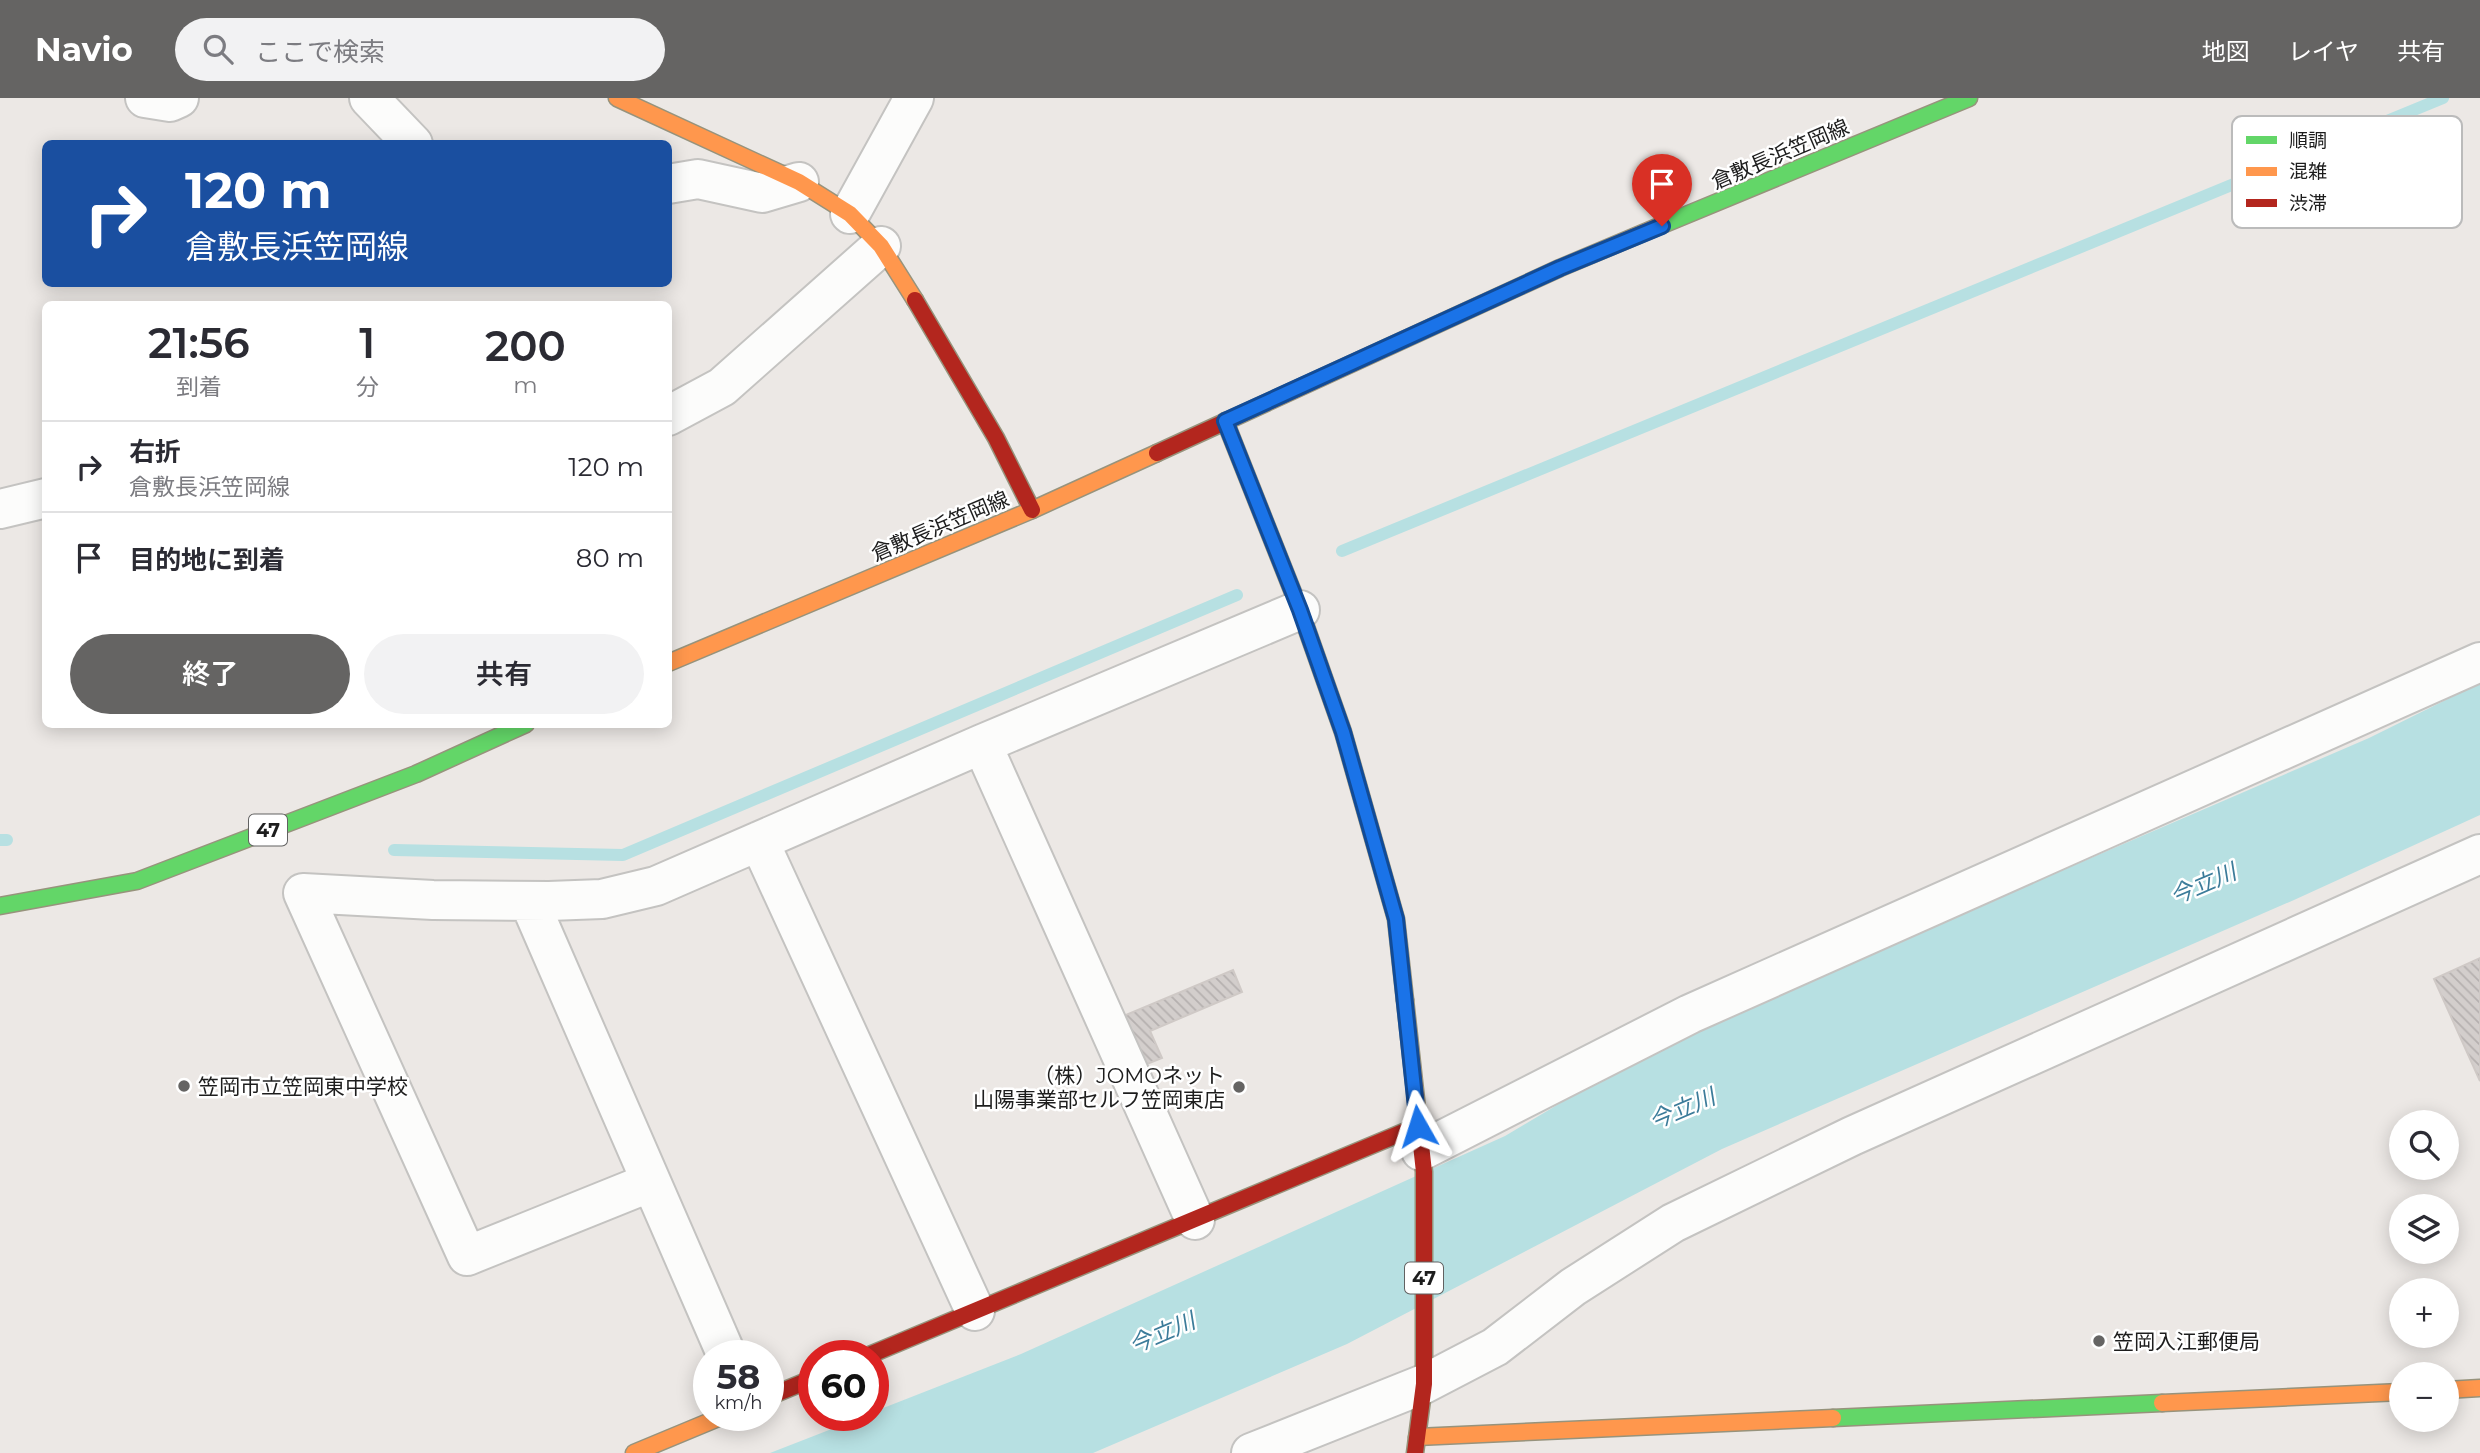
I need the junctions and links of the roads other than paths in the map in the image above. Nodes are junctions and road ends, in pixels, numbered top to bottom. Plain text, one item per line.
1 (145, 98) edge
2 (179, 98) edge
3 (369, 98) edge
4 (617, 98) edge
5 (914, 98) edge
6 (1969, 98) edge
7 (409, 140) edge
8 (799, 182) junction
9 (672, 183) edge
10 (850, 214) junction
11 (880, 246) junction
12 (672, 414) edge
13 (1225, 421) junction
14 (42, 499) edge
15 (0, 509) edge
16 (1031, 510) junction
17 (1300, 610) junction
18 (672, 661) edge
19 (2480, 662) edge
20 (517, 728) edge
21 (982, 744) junction
22 (760, 841) junction
23 (2480, 854) edge
24 (529, 901) junction
25 (0, 906) edge
26 (1421, 1150) junction
27 (651, 1182) junction
28 (1195, 1220) junction
29 (975, 1311) junction
30 (720, 1340) edge
31 (889, 1347) edge
32 (1424, 1384) junction
33 (2480, 1388) edge
34 (2459, 1389) edge
35 (2389, 1393) edge
36 (693, 1428) edge
37 (1416, 1445) edge
38 (634, 1453) edge
39 (1251, 1453) edge

1 - 2 street
3 - 7 street
4 - 8 main road
5 - 10 street
6 - 13 main road, 倉敷長浜笠岡線
8 - 9 street
8 - 10 main road
10 - 11 main road
11 - 12 street
11 - 16 main road
13 - 16 main road, 倉敷長浜笠岡線
13 - 17 main road, 47
14 - 15 street
16 - 18 main road, 倉敷長浜笠岡線
17 - 21 street
17 - 26 main road, 47
19 - 26 street
20 - 25 main road, 47
21 - 22 street
21 - 28 street
22 - 24 street
22 - 29 street
23 - 32 street
24 - 27 street
24 - 27 street
26 - 28 main road
26 - 32 main road, 47
27 - 30 street
28 - 29 main road
29 - 31 main road
32 - 37 main road, 47
32 - 39 street
33 - 34 main road
35 - 37 main road
36 - 38 main road

